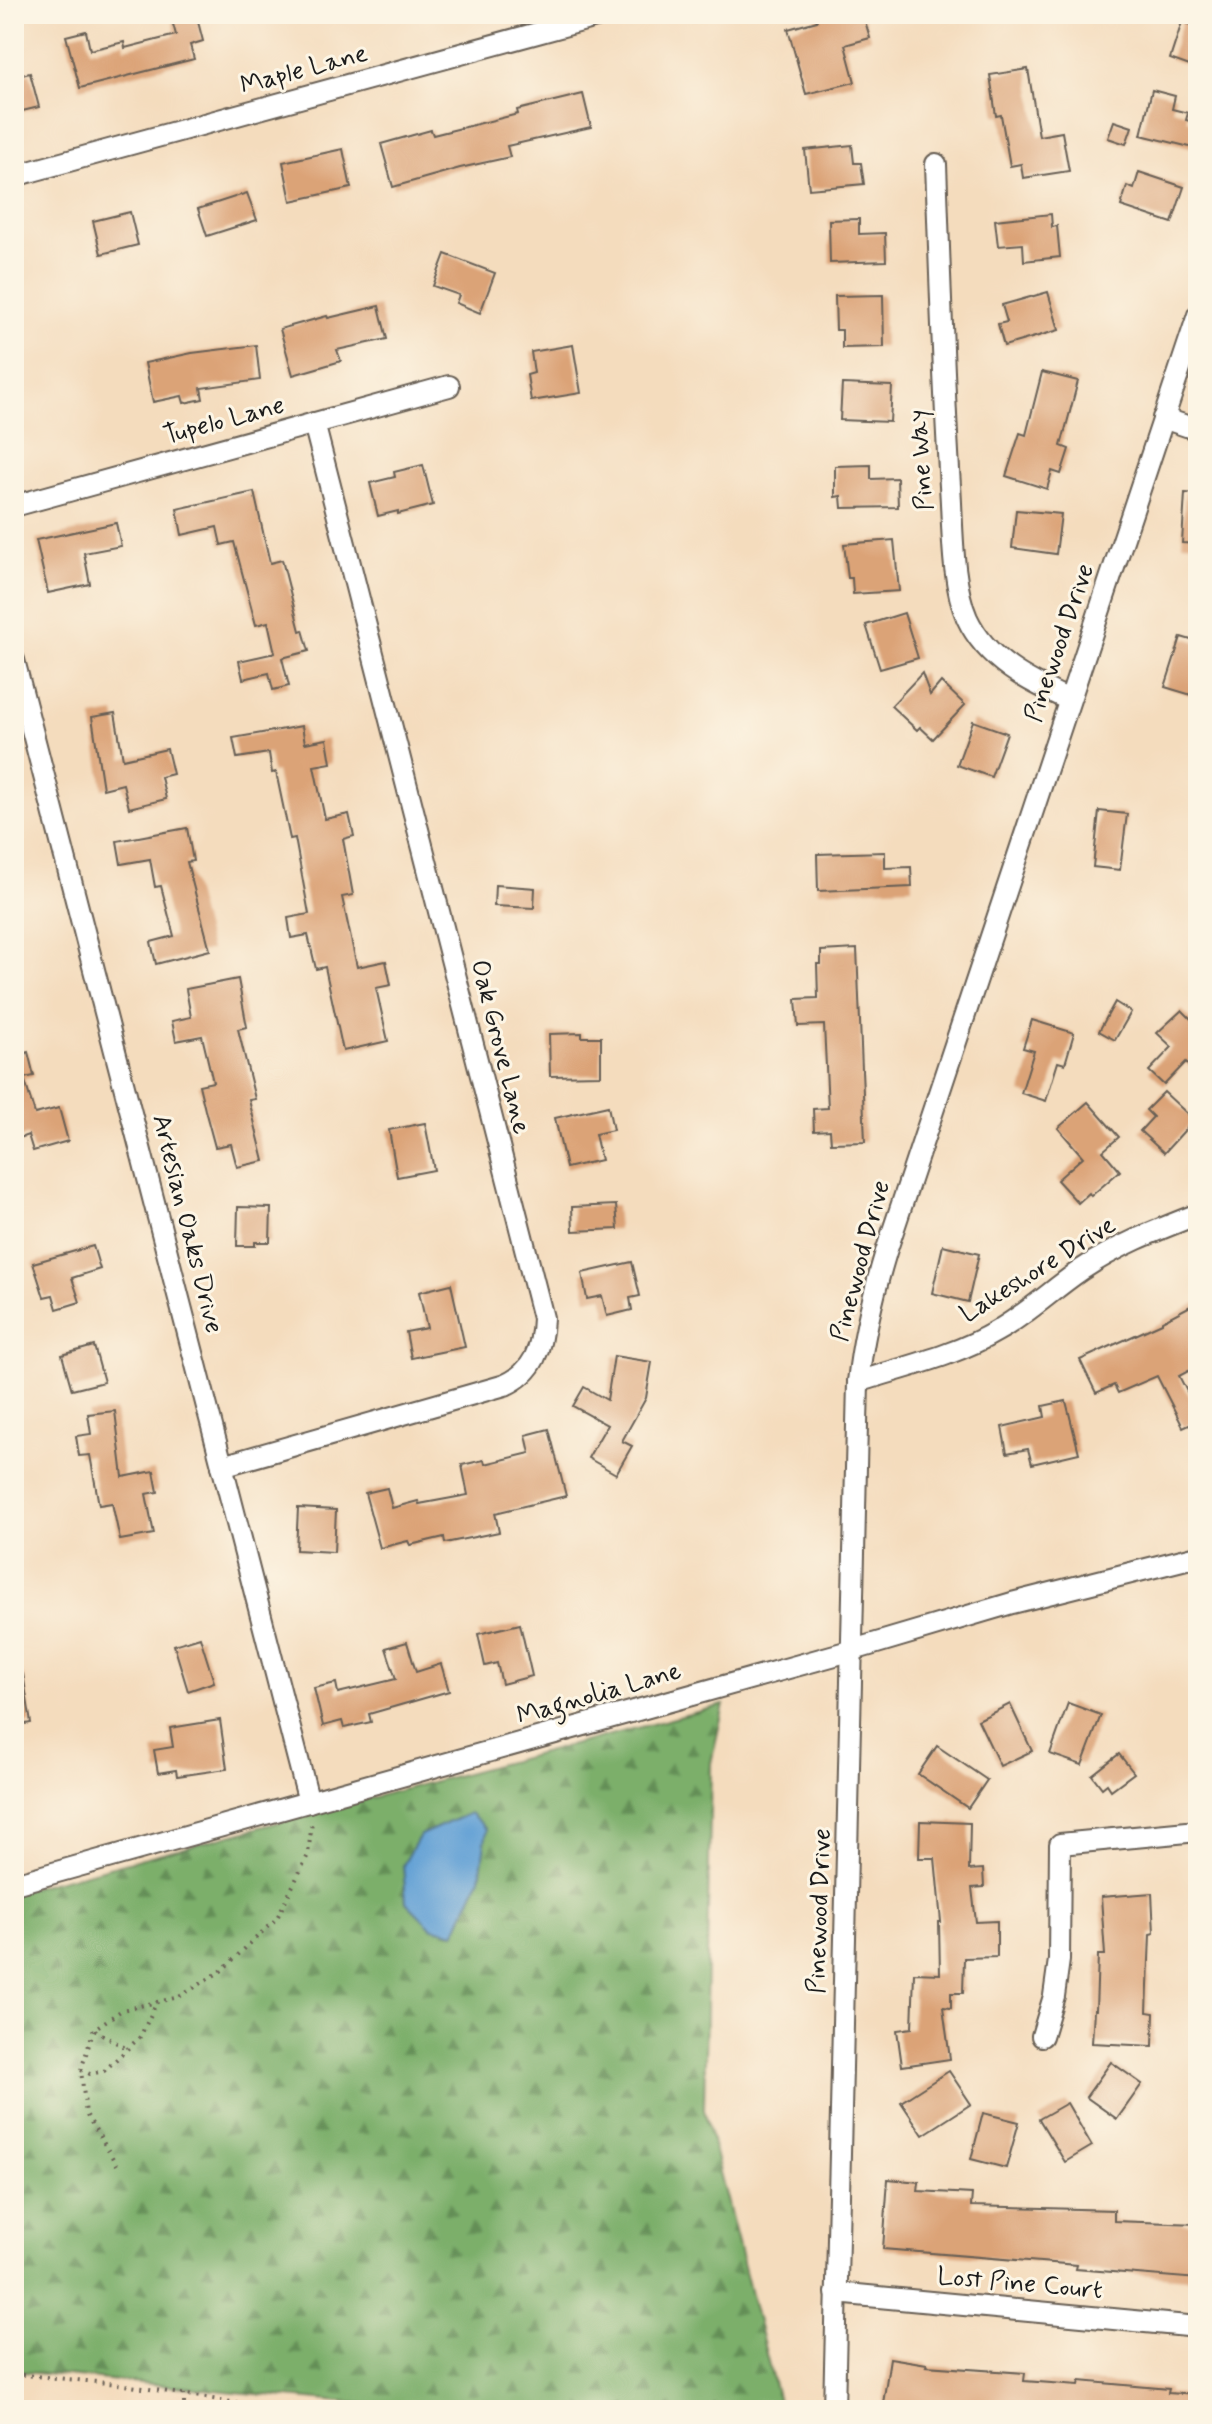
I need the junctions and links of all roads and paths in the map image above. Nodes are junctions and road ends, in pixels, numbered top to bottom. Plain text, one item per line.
1 (607, 14) edge
2 (936, 164) dead end
3 (14, 176) edge
4 (1198, 315) edge
5 (449, 386) dead end
6 (1163, 418) junction
7 (314, 423) junction
8 (1198, 430) edge
9 (14, 506) edge
10 (14, 660) edge
11 (1069, 700) junction
12 (1198, 1214) edge
13 (858, 1382) junction
14 (222, 1466) junction
15 (1198, 1556) edge
16 (853, 1650) junction
17 (309, 1802) junction
18 (1198, 1831) edge
19 (14, 1884) edge
20 (157, 2002) junction
21 (94, 2029) junction
22 (1042, 2036) dead end
23 (127, 2049) junction
24 (81, 2070) junction
25 (117, 2165) dead end
26 (836, 2293) junction
27 (1198, 2327) edge
28 (14, 2374) edge
29 (184, 2394) junction
30 (184, 2410) edge
31 (283, 2410) edge
32 (834, 2410) edge

1 - 3 street, Maple Lane
2 - 11 street, Pine Way
4 - 6 street, Pinewood Drive
5 - 7 street, Tupelo Lane
6 - 8 street
6 - 11 street, Pinewood Drive
7 - 9 street, Tupelo Lane
7 - 14 street, Oak Grove Lane
10 - 14 street, Artesian Oaks Drive
11 - 13 street, Pinewood Drive
12 - 13 street, Lakeshore Drive
13 - 16 street, Pinewood Drive
14 - 17 street, Artesian Oaks Drive
15 - 16 street, Magnolia Lane
16 - 17 street, Magnolia Lane
16 - 26 street, Pinewood Drive
17 - 19 street, Magnolia Lane
17 - 20 path
18 - 22 street
20 - 21 path
20 - 23 path
21 - 23 path
21 - 24 path
23 - 24 path
24 - 25 path
26 - 27 street, Lost Pine Court
26 - 32 street, Pinewood Drive
28 - 29 path
29 - 30 path
29 - 31 path

